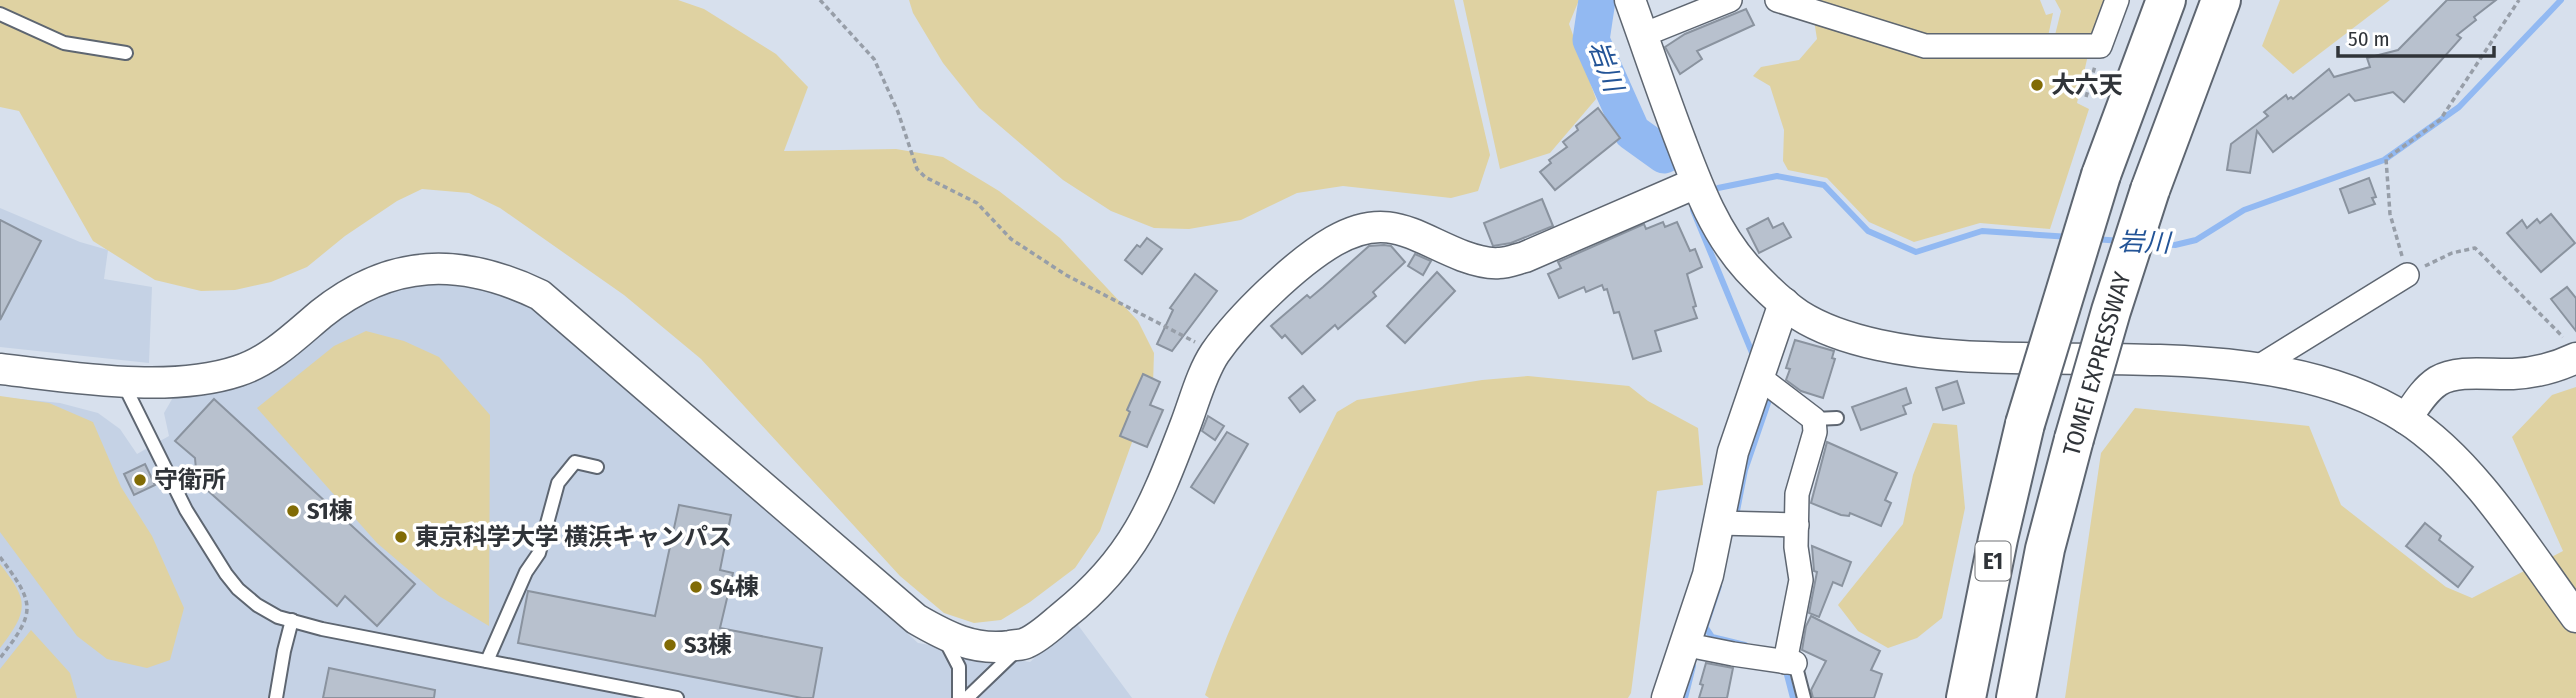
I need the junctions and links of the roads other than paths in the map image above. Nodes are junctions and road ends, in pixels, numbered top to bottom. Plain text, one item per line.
1 (1630, 0) edge
2 (1730, 0) edge
3 (1777, 0) edge
4 (2117, 0) edge
5 (2166, 0) edge
6 (2221, 0) edge
7 (0, 13) edge
8 (1643, 35) junction
9 (126, 53) dead end
10 (1696, 183) junction
11 (2407, 275) road end
12 (1784, 303) junction
13 (2571, 349) edge
14 (0, 369) edge
15 (2255, 369) junction
16 (1759, 377) junction
17 (123, 382) junction
18 (1814, 418) junction
19 (1837, 418) dead end
20 (2406, 419) junction
21 (597, 467) dead end
22 (1719, 523) junction
23 (1797, 525) junction
24 (2576, 617) edge
25 (292, 620) junction
26 (942, 634) junction
27 (1025, 644) junction
28 (1683, 644) junction
29 (487, 661) junction
30 (1790, 662) junction
31 (276, 698) edge
32 (677, 698) edge
33 (959, 698) edge
34 (967, 698) edge
35 (1667, 698) edge
36 (1804, 698) edge
37 (1966, 698) edge
38 (2016, 698) edge

1 - 8 street
2 - 8 street
3 - 4 street
5 - 37 highway, TOMEI EXPRESSWAY / E1, bridge
6 - 38 highway, TOMEI EXPRESSWAY / E1, bridge
7 - 9 lane
8 - 10 street
10 - 12 street
10 - 27 street
11 - 15 street
12 - 15 street
12 - 16 street
13 - 20 street
14 - 17 street
15 - 20 street
16 - 18 street
16 - 22 street
17 - 25 lane
17 - 26 street
18 - 19 lane
18 - 23 street
20 - 24 street
21 - 29 lane
22 - 23 street
22 - 28 street
23 - 30 street
25 - 29 lane
25 - 31 lane
26 - 27 street
26 - 33 lane
27 - 34 lane
28 - 30 street
28 - 35 street
29 - 32 lane
30 - 36 lane

